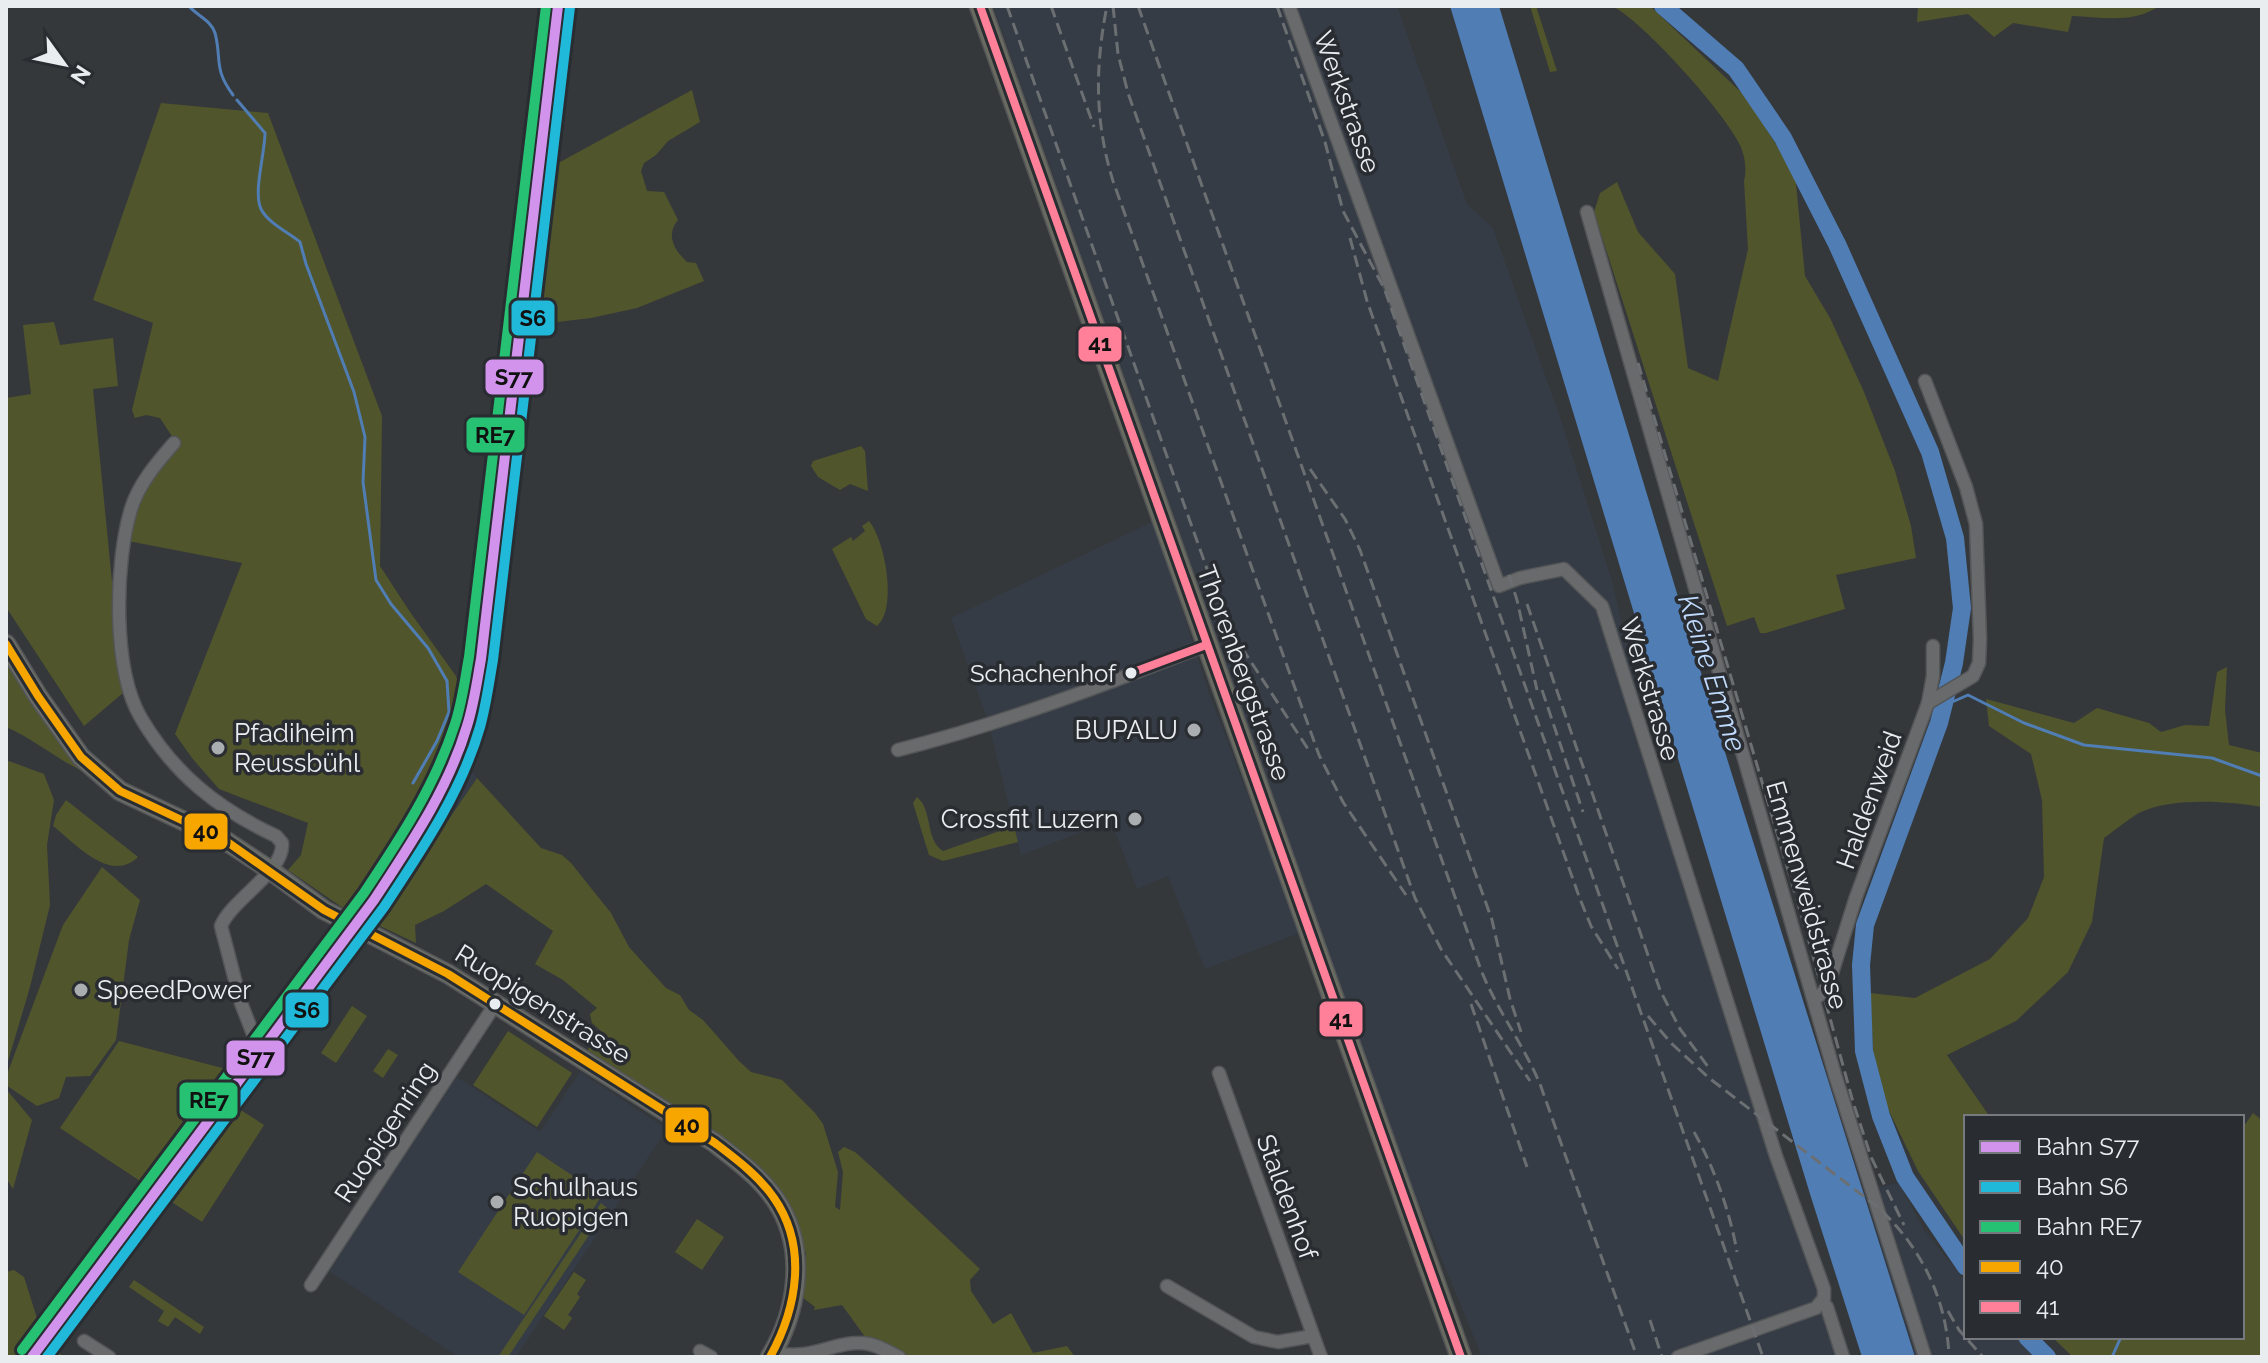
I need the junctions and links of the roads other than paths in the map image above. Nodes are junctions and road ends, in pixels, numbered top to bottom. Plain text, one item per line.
1 (980, 6) edge
2 (1289, 6) edge
3 (1587, 212) dead end
4 (1925, 381) dead end
5 (174, 443) dead end
6 (6, 644) edge
7 (1206, 645) junction
8 (1933, 646) dead end
9 (1932, 701) junction
10 (898, 750) dead end
11 (270, 870) junction
12 (1815, 999) junction
13 (496, 1003) junction
14 (255, 1039) dead end
15 (1219, 1073) dead end
16 (311, 1285) dead end
17 (1167, 1286) dead end
18 (1822, 1301) junction
19 (1313, 1336) junction
20 (84, 1341) dead end
21 (772, 1354) edge
22 (109, 1357) edge
23 (899, 1357) edge
24 (1321, 1357) edge
25 (1461, 1357) edge
26 (1678, 1357) edge
27 (1843, 1357) edge
28 (1925, 1357) edge

1 - 7 main road, Thorenbergstrasse
2 - 18 street, Werkstrasse
3 - 12 street, Emmenweidstrasse
4 - 9 street
5 - 11 street
6 - 11 street, Ruopigenstrasse
7 - 10 street
7 - 25 main road, Thorenbergstrasse
8 - 9 street, Haldenweid
9 - 12 street, Haldenweid
11 - 13 street, Ruopigenstrasse
11 - 14 street
12 - 28 street, Emmenweidstrasse
13 - 16 street, Ruopigenring
13 - 21 street, Ruopigenstrasse
15 - 19 street, Staldenhof
17 - 19 street
18 - 26 street
18 - 27 street, Werkstrasse
19 - 24 street, Staldenhof
20 - 22 street
21 - 23 street

